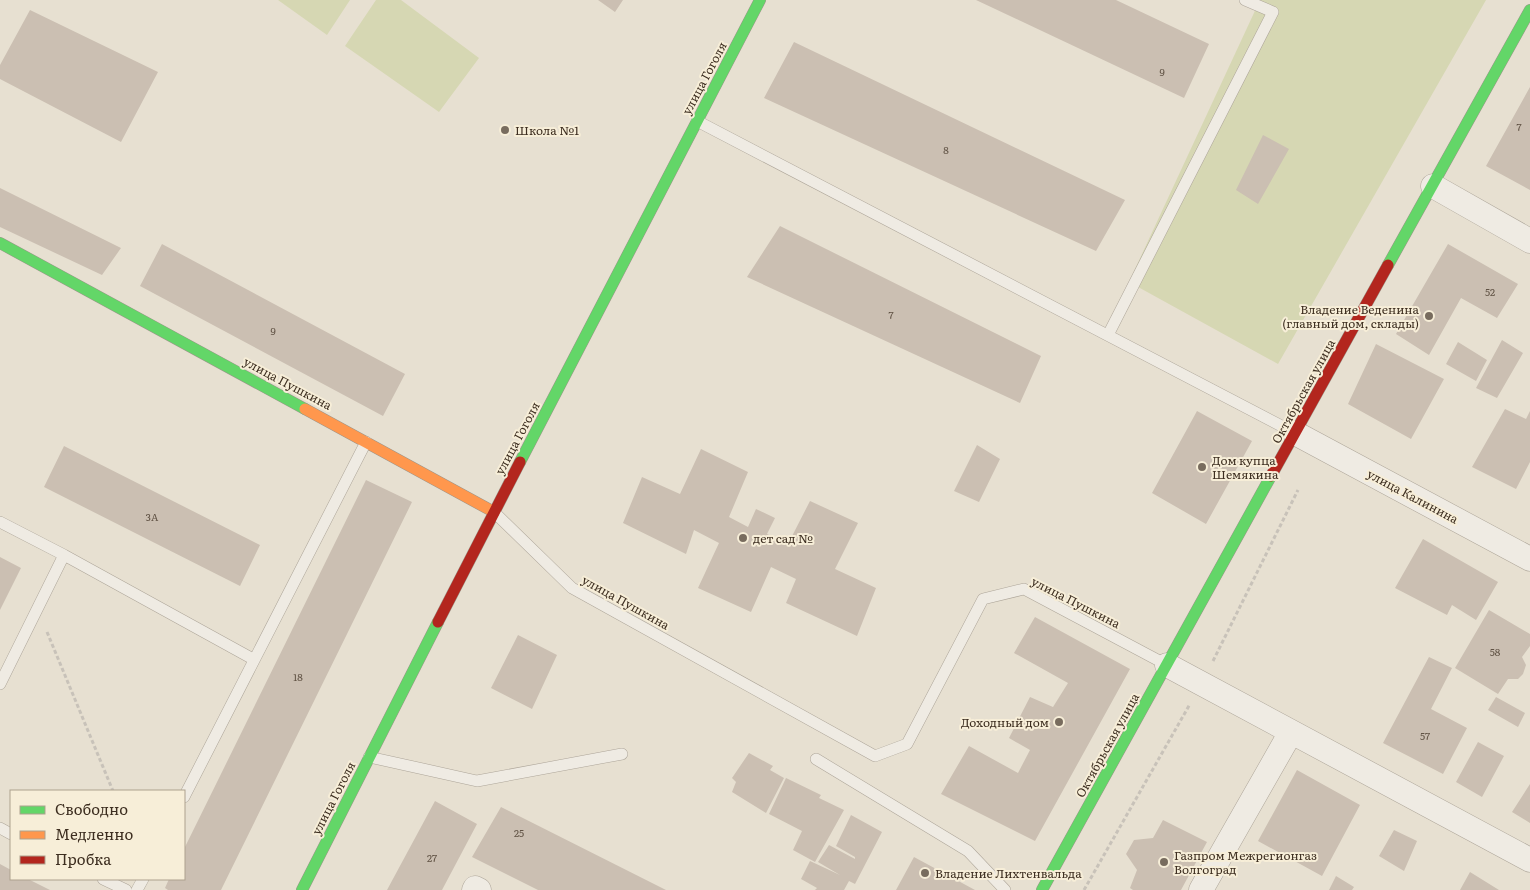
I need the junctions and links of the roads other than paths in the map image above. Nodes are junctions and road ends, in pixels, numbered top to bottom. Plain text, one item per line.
1 (760, 0) edge
2 (1246, 0) edge
3 (1530, 11) edge
4 (697, 121) junction
5 (1433, 186) junction
6 (1530, 242) edge
7 (0, 244) edge
8 (1108, 336) junction
9 (1296, 433) junction
10 (366, 441) junction
11 (494, 512) junction
12 (0, 522) edge
13 (64, 556) junction
14 (1530, 559) edge
15 (254, 659) junction
16 (1167, 665) junction
17 (0, 684) edge
18 (1291, 732) junction
19 (622, 754) dead end
20 (369, 757) junction
21 (816, 759) dead end
22 (185, 795) edge
23 (1530, 860) edge
24 (105, 880) edge
25 (126, 890) edge
26 (302, 890) edge
27 (474, 890) edge
28 (479, 890) edge
29 (1005, 890) edge
30 (1042, 890) edge
31 (1201, 890) edge

1 - 4 street, улица Гоголя
2 - 8 lane
3 - 5 street, Октябрьская улица
4 - 8 lane
4 - 11 street, улица Гоголя
5 - 6 street
5 - 9 street, Октябрьская улица
7 - 10 street, улица Пушкина
8 - 9 lane
9 - 14 street, улица Калинина
9 - 16 street, Октябрьская улица
10 - 11 street, улица Пушкина
10 - 15 lane
11 - 16 lane, улица Пушкина
11 - 20 street, улица Гоголя
12 - 13 lane
13 - 15 lane
13 - 17 lane
15 - 22 lane
16 - 18 street
16 - 30 street, Октябрьская улица
18 - 23 street
18 - 31 street
19 - 20 lane
20 - 26 street, улица Гоголя
21 - 29 lane
24 - 25 lane
27 - 28 street

